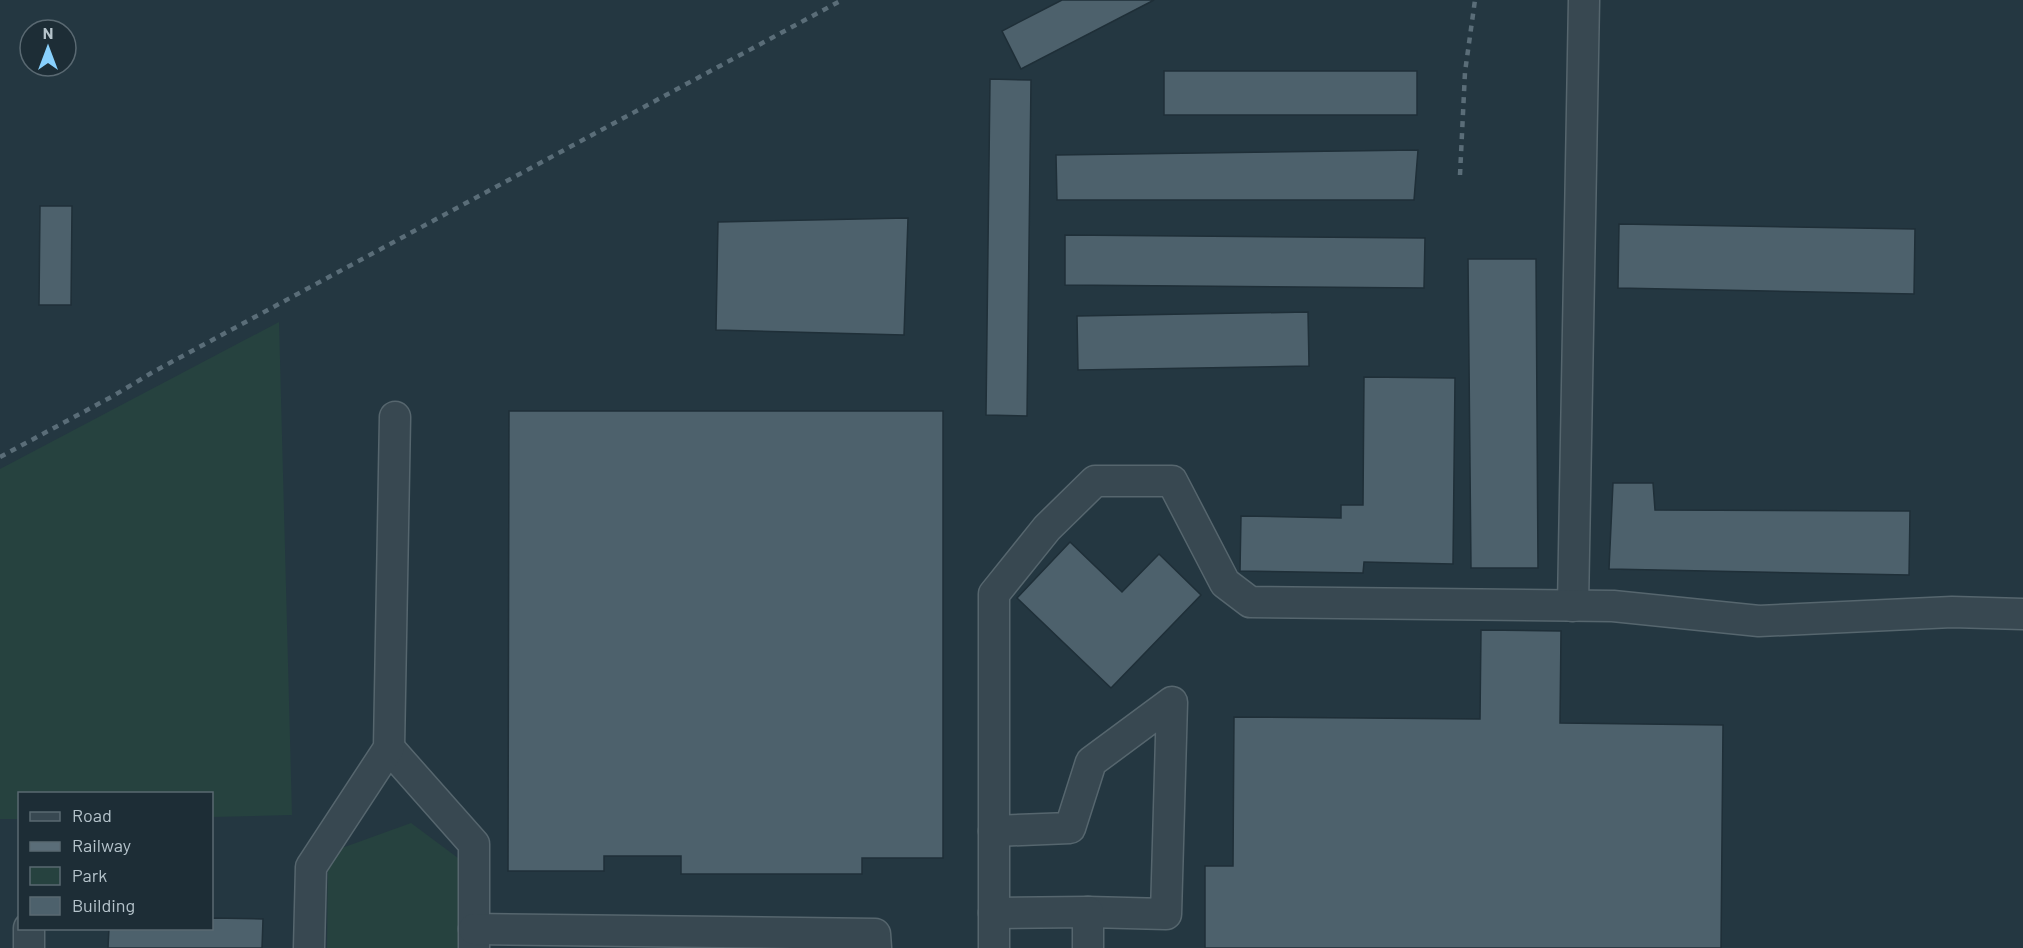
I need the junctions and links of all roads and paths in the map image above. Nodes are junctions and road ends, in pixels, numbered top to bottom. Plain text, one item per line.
1 (1584, 0) edge
2 (395, 417) dead end
3 (1573, 606) junction
4 (2023, 614) edge
5 (389, 748) junction
6 (994, 831) junction
7 (1088, 912) junction
8 (994, 913) junction
9 (29, 930) edge
10 (474, 938) edge
11 (30, 948) edge
12 (309, 948) edge
13 (876, 948) edge
14 (994, 948) edge
15 (1088, 948) edge

1 - 3 lane
2 - 5 lane
3 - 4 lane
3 - 6 lane
5 - 10 lane
5 - 12 lane
6 - 7 lane
6 - 8 lane
7 - 8 lane
7 - 15 lane
8 - 14 lane
9 - 11 lane
10 - 13 lane

